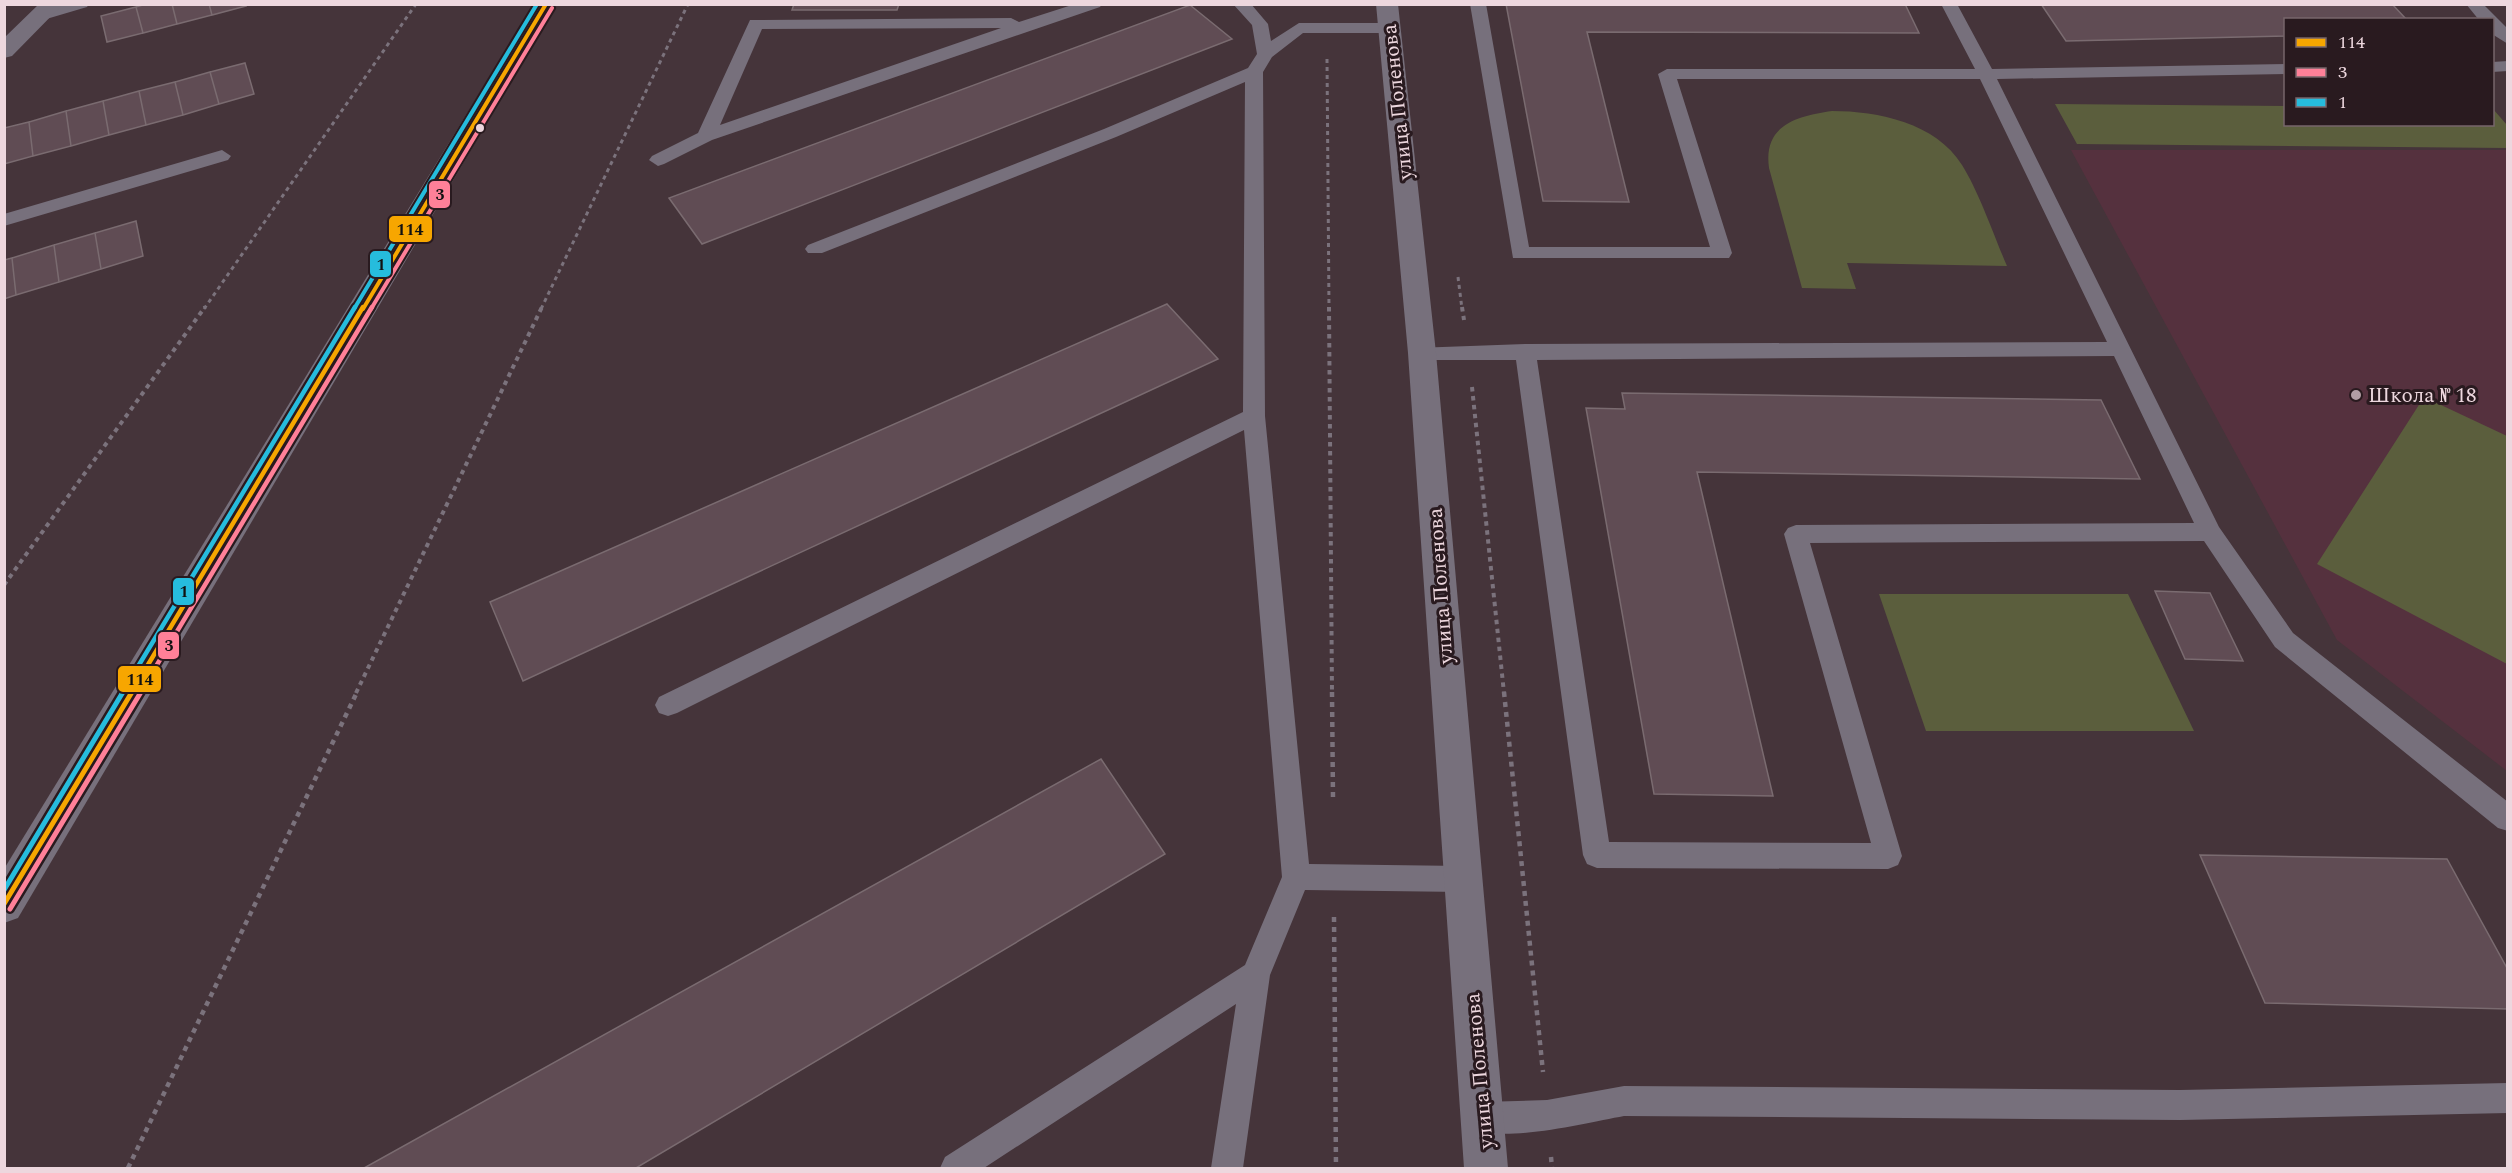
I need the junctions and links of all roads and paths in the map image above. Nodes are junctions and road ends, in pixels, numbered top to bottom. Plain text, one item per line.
1 (81, 4) edge
2 (416, 4) edge
3 (546, 4) edge
4 (688, 4) edge
5 (1094, 4) edge
6 (1241, 4) edge
7 (1478, 4) edge
8 (1949, 4) edge
9 (2474, 4) edge
10 (48, 10) edge
11 (1389, 16) edge
12 (2486, 18) edge
13 (1032, 22) junction
14 (2494, 25) edge
15 (2508, 39) edge
16 (4, 51) edge
17 (1327, 52) dead end
18 (1260, 63) junction
19 (2284, 69) edge
20 (1986, 74) junction
21 (706, 136) junction
22 (222, 156) dead end
23 (658, 160) dead end
24 (4, 220) edge
25 (815, 249) dead end
26 (1457, 270) dead end
27 (2119, 349) junction
28 (1468, 351) junction
29 (1525, 351) junction
30 (1422, 353) junction
31 (1254, 416) junction
32 (2210, 532) junction
33 (4, 585) edge
34 (668, 705) dead end
35 (1333, 800) dead end
36 (2508, 819) edge
37 (1296, 878) junction
38 (1463, 879) junction
39 (4, 905) edge
40 (1334, 907) dead end
41 (1255, 975) junction
42 (2508, 1098) edge
43 (1547, 1115) junction
44 (1482, 1118) junction
45 (129, 1168) edge
46 (956, 1168) edge
47 (1227, 1168) edge
48 (1335, 1168) edge
49 (1486, 1168) edge
50 (1552, 1168) edge

1 - 10 lane
2 - 33 path
3 - 39 street
4 - 45 path
5 - 13 lane
6 - 18 lane
7 - 20 lane
8 - 20 lane
9 - 12 lane
10 - 16 street
11 - 18 lane
11 - 30 street, улица Поленова
13 - 21 lane
13 - 21 lane
14 - 15 lane
17 - 35 path
18 - 25 lane
18 - 31 lane
19 - 20 lane
20 - 27 lane
21 - 23 lane
22 - 24 lane
26 - 28 path
27 - 29 lane
27 - 32 lane
28 - 29 lane
28 - 30 lane
28 - 43 path
29 - 32 lane
30 - 38 street, улица Поленова
31 - 34 lane
31 - 37 lane
32 - 36 lane
37 - 38 lane
37 - 41 lane
38 - 44 street, улица Поленова
40 - 48 path
41 - 46 lane
41 - 47 lane
42 - 43 lane
43 - 44 lane
43 - 50 path
44 - 49 street, улица Поленова

